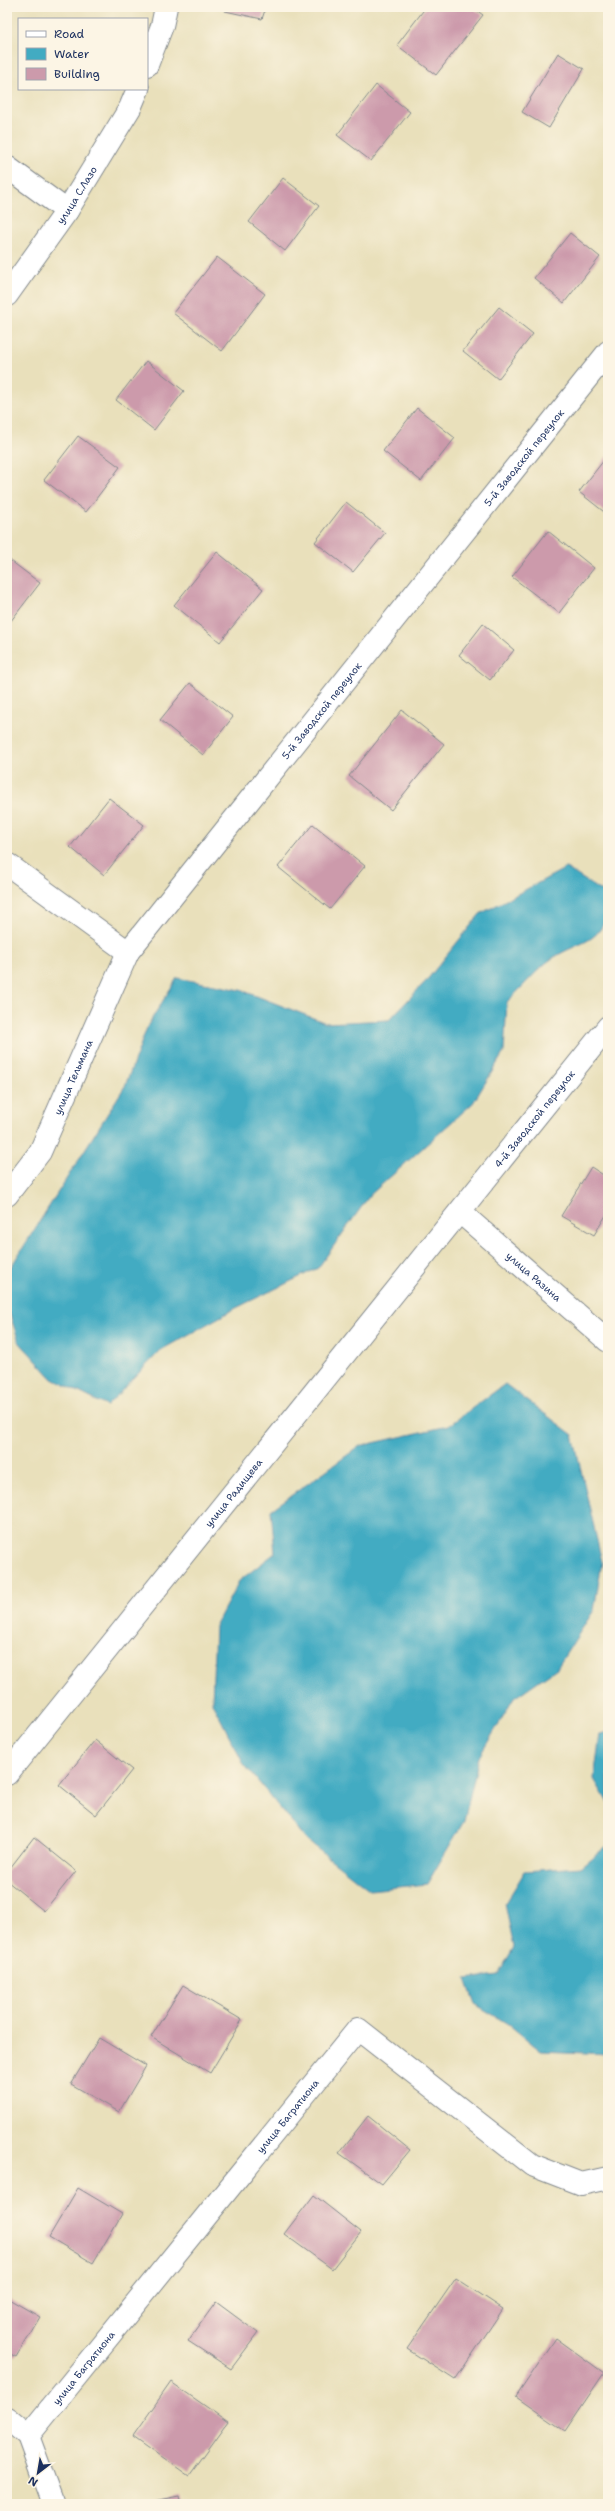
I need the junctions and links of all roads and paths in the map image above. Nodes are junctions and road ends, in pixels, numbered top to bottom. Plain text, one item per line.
1 (166, 7) edge
2 (148, 62) edge
3 (138, 90) edge
4 (7, 168) edge
5 (67, 211) junction
6 (7, 295) edge
7 (608, 352) edge
8 (7, 864) edge
9 (128, 952) junction
10 (608, 1027) edge
11 (7, 1195) edge
12 (460, 1212) junction
13 (608, 1341) edge
14 (7, 1774) edge
15 (608, 2178) edge
16 (7, 2418) edge
17 (28, 2436) junction
18 (53, 2504) edge

1 - 2 street
3 - 5 street, улица С.Лазо
4 - 5 street
5 - 6 street, улица С.Лазо
7 - 9 street, 5-й Заводской переулок
8 - 9 street
9 - 11 street, улица Тельмана
10 - 12 street, 4-й Заводской переулок
12 - 13 street, улица Разина
12 - 14 street, улица Радищева
15 - 17 street, улица Багратиона
16 - 17 street
17 - 18 street

